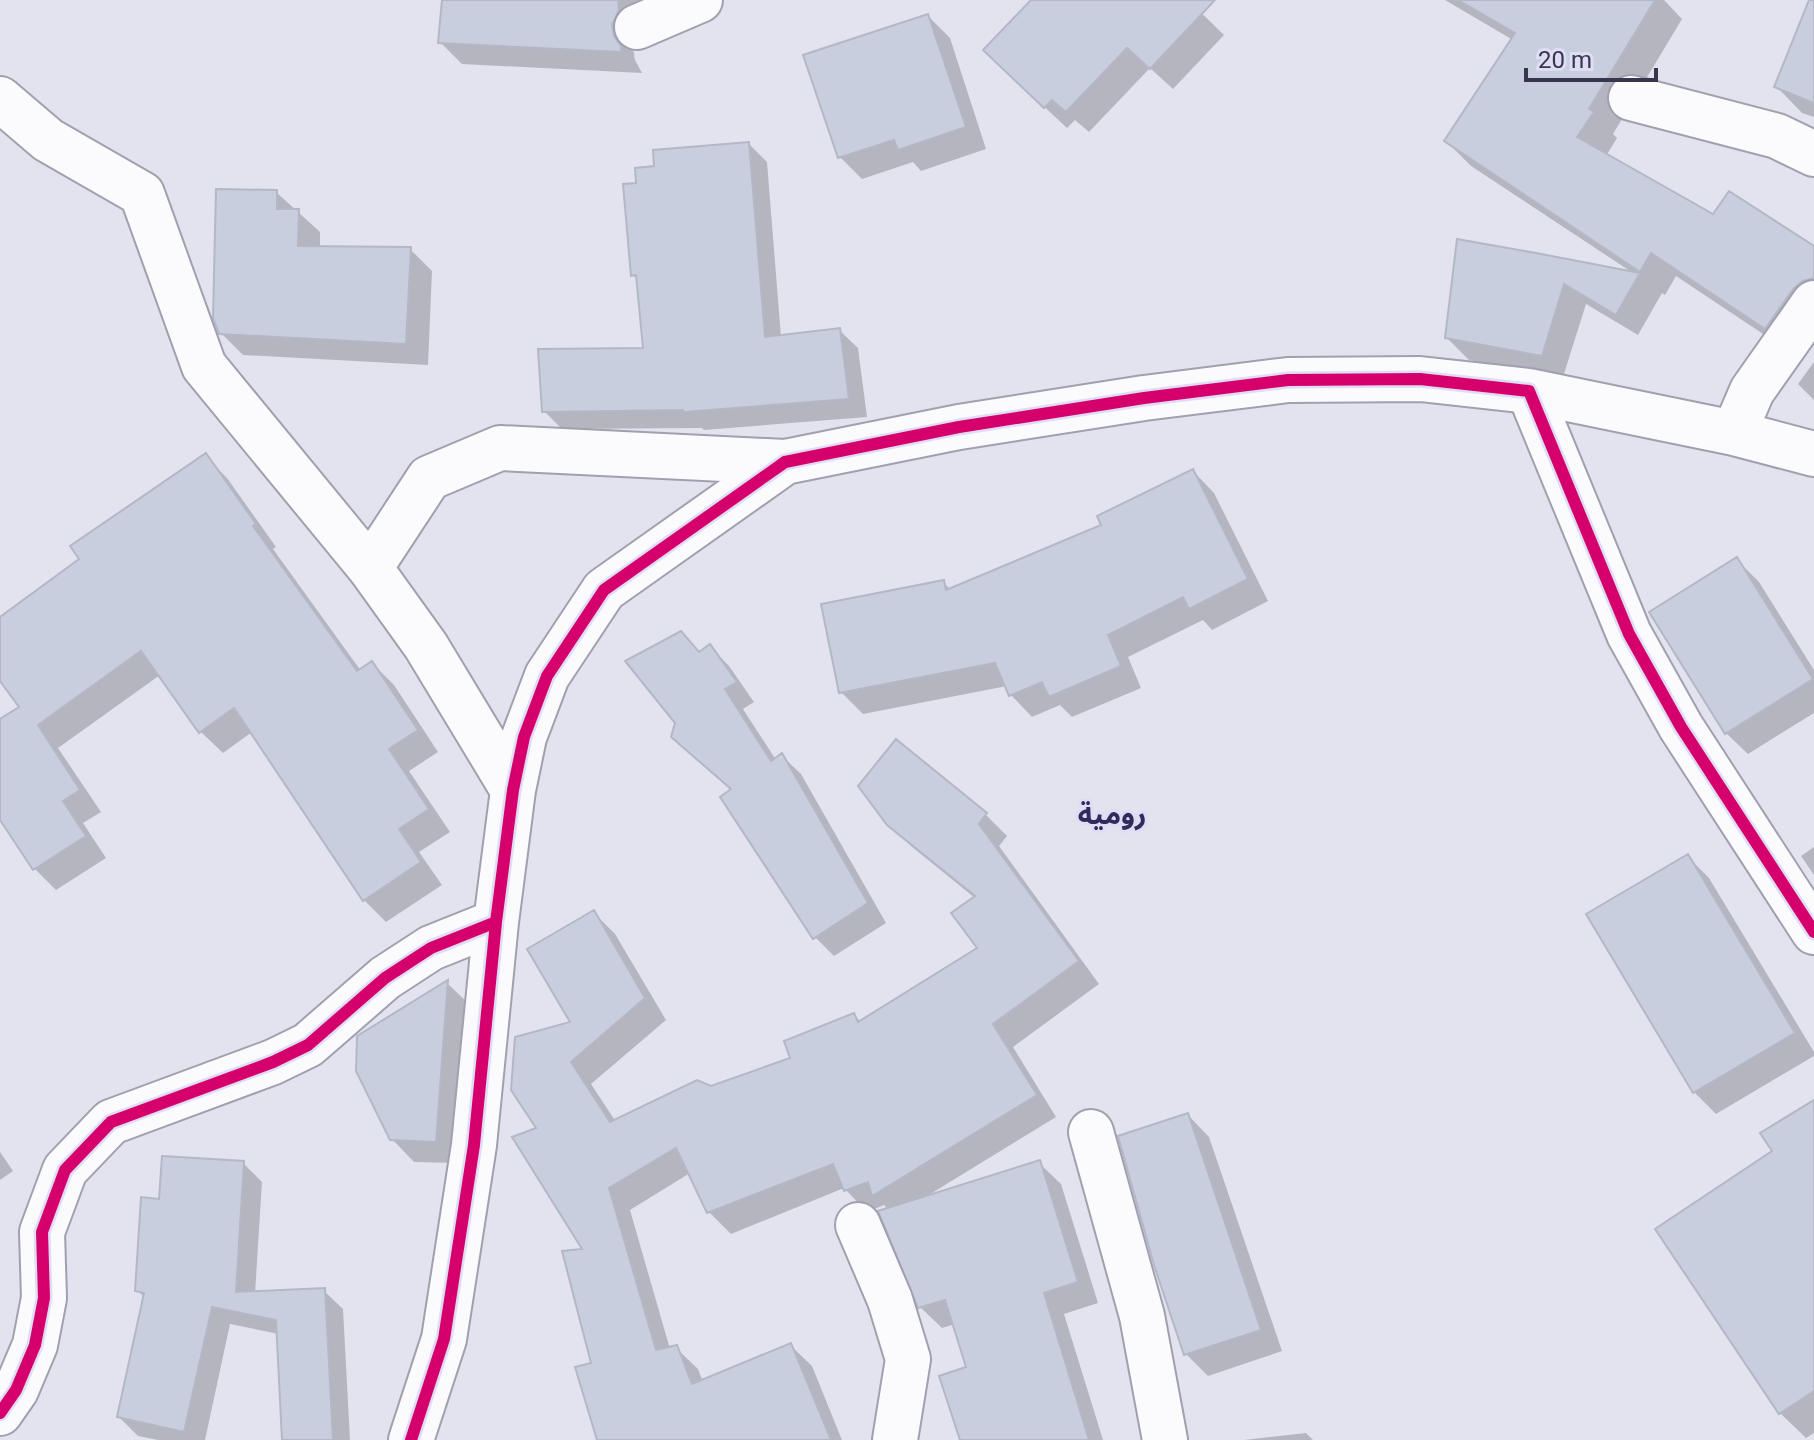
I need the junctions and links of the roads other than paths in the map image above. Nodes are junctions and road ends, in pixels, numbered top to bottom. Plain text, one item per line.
1 (692, 2) edge
2 (637, 27) dead end
3 (1631, 98) dead end
4 (0, 99) edge
5 (1814, 154) edge
6 (1814, 303) edge
7 (1529, 391) junction
8 (1734, 433) junction
9 (1814, 454) edge
10 (785, 462) junction
11 (370, 568) junction
12 (513, 790) junction
13 (496, 922) junction
14 (1814, 932) edge
15 (1091, 1132) dead end
16 (858, 1225) dead end
17 (0, 1413) edge
18 (411, 1440) edge
19 (895, 1440) edge
20 (1165, 1440) edge

1 - 2 street
3 - 5 street
4 - 11 street
6 - 8 street
7 - 8 street
7 - 10 street
7 - 14 street
8 - 9 street
10 - 11 street
10 - 12 street
11 - 12 street
12 - 13 street
13 - 17 street
13 - 18 street
15 - 20 street
16 - 19 street

